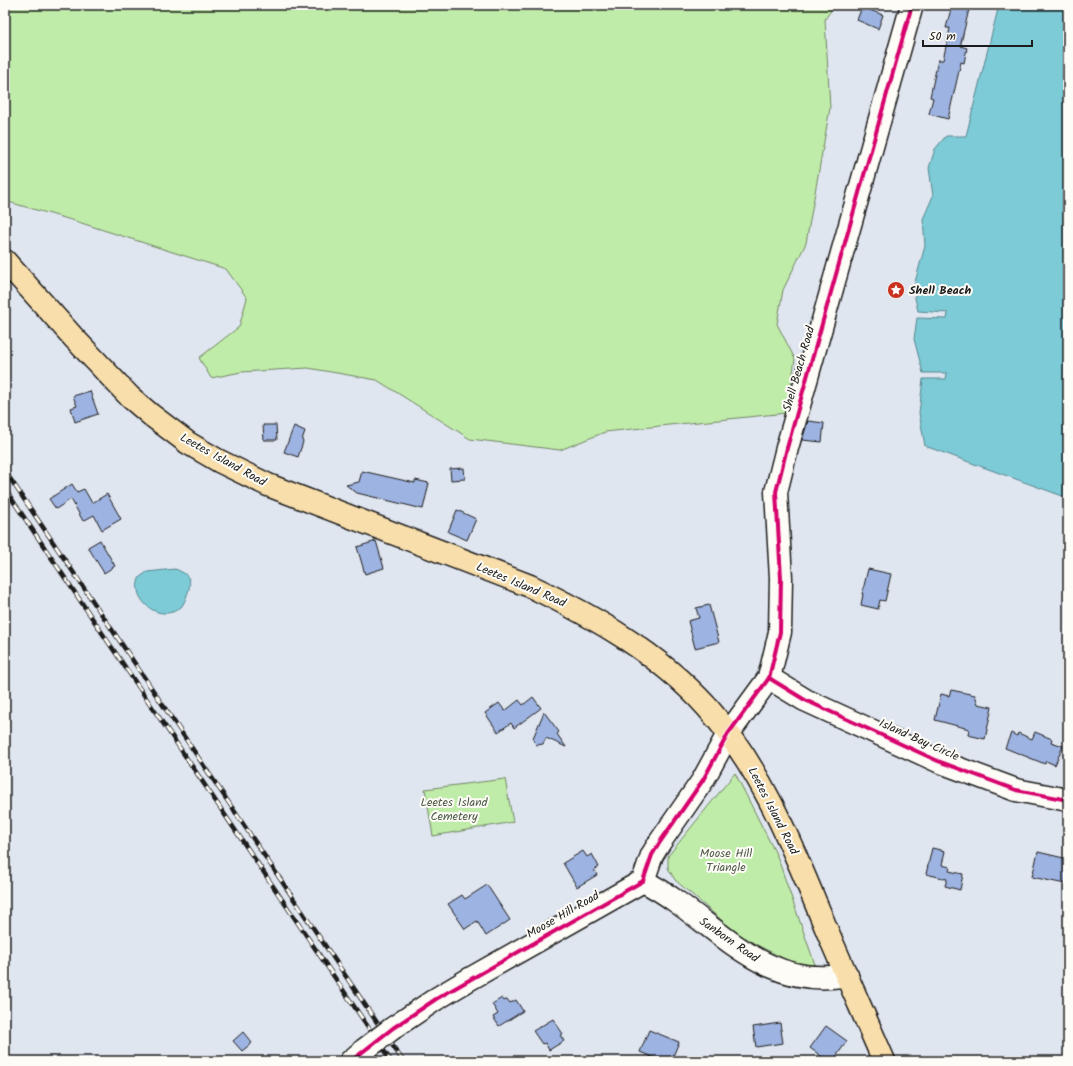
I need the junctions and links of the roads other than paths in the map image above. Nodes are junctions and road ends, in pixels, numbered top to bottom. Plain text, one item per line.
1 (912, 5) edge
2 (5, 261) edge
3 (769, 678) junction
4 (728, 734) junction
5 (1068, 800) edge
6 (643, 881) junction
7 (847, 975) junction
8 (357, 1055) edge
9 (884, 1061) edge

1 - 3 street, Shell Beach Road
2 - 4 main road, Leetes Island Road
3 - 4 street, Shell Beach Road
3 - 5 street, Island Bay Circle
4 - 6 street
4 - 7 main road, Leetes Island Road
6 - 7 street, Sanborn Road
6 - 8 street, Moose Hill Road, bridge
7 - 9 main road, Leetes Island Road

